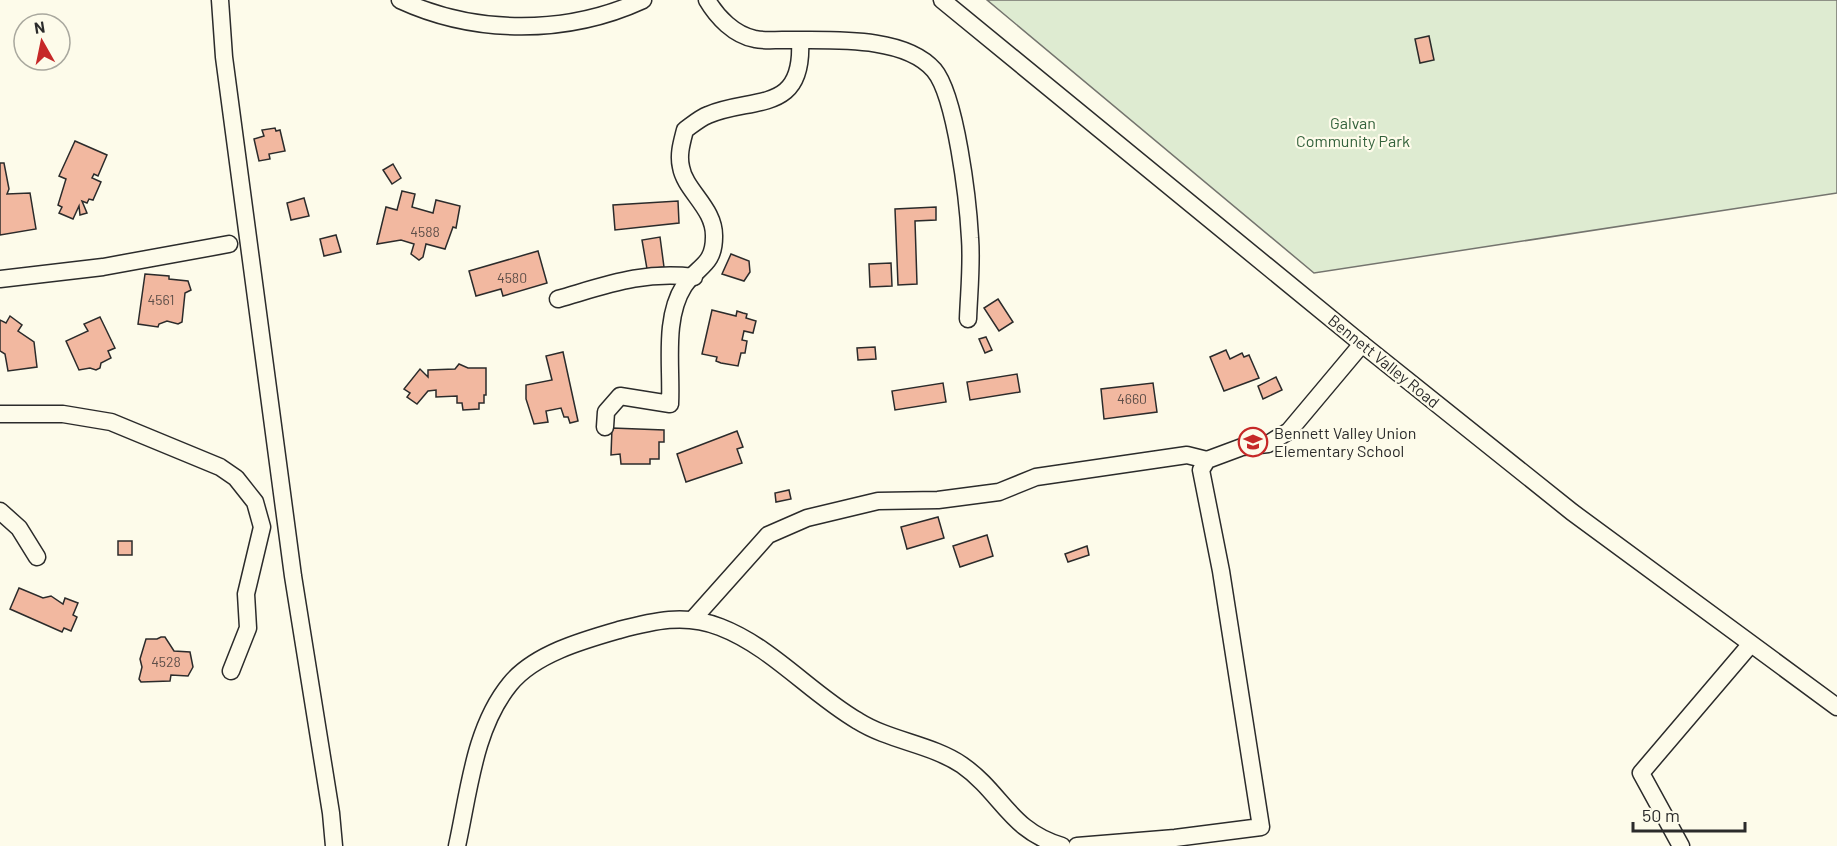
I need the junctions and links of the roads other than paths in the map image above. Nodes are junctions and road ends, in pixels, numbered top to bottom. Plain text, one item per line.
1 (220, 0) edge
2 (400, 0) edge
3 (643, 0) edge
4 (707, 0) edge
5 (942, 0) edge
6 (800, 41) junction
7 (229, 244) dead end
8 (694, 277) junction
9 (0, 279) edge
10 (558, 299) dead end
11 (968, 319) dead end
12 (1362, 344) junction
13 (0, 414) edge
14 (605, 428) dead end
15 (1207, 460) junction
16 (0, 511) edge
17 (37, 557) dead end
18 (694, 618) junction
19 (1750, 645) junction
20 (231, 671) dead end
21 (1837, 707) edge
22 (334, 846) edge
23 (458, 846) edge
24 (1062, 846) edge
25 (1077, 846) edge
26 (1681, 846) edge

1 - 22 street
2 - 3 street
4 - 6 street
5 - 12 street, Bennett Valley Road
6 - 8 street
6 - 11 street
7 - 9 street
8 - 10 street
8 - 14 street
12 - 15 street
12 - 19 street, Bennett Valley Road
13 - 20 street
15 - 18 street
15 - 25 street
16 - 17 street
18 - 23 street
18 - 24 street
19 - 21 street, Bennett Valley Road
19 - 26 street

